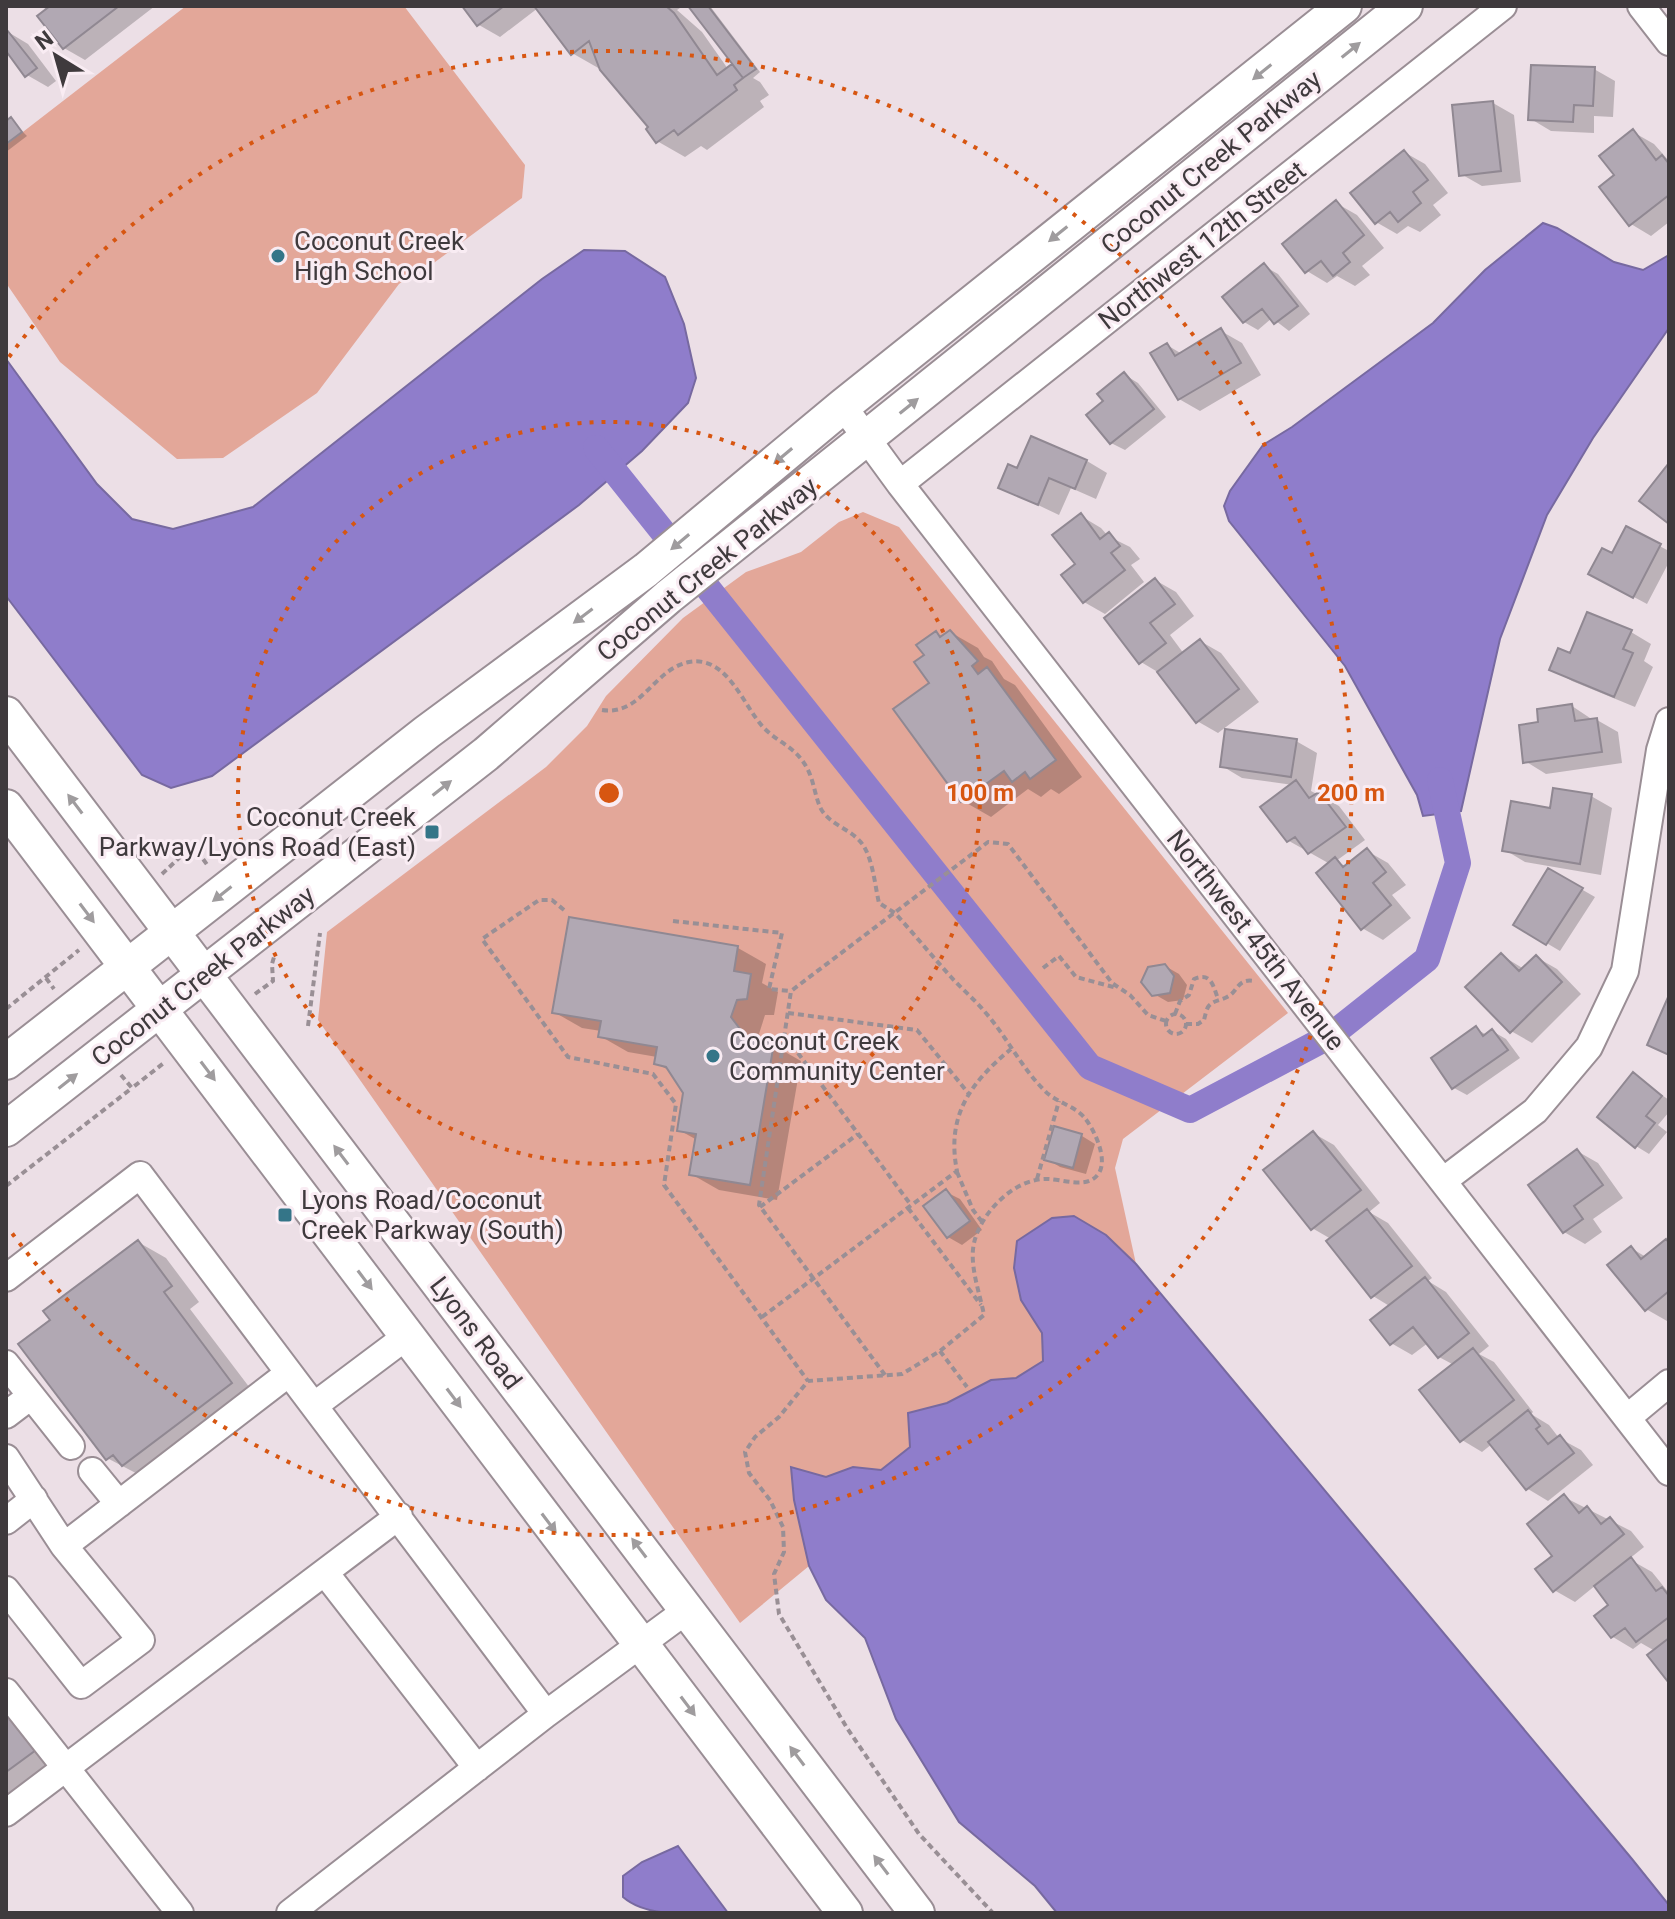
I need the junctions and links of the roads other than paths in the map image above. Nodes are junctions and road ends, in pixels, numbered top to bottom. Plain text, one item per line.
1 (1344, 6) edge
2 (1405, 6) edge
3 (1503, 6) edge
4 (1641, 6) edge
5 (1669, 42) edge
6 (843, 406) junction
7 (868, 439) junction
8 (900, 484) junction
9 (6, 714) edge
10 (1669, 721) edge
11 (6, 807) edge
12 (173, 933) junction
13 (128, 967) junction
14 (205, 975) junction
15 (161, 1009) junction
16 (6, 1062) edge
17 (6, 1129) edge
18 (1443, 1181) junction
19 (6, 1278) edge
20 (407, 1336) junction
21 (6, 1364) edge
22 (289, 1373) junction
23 (1669, 1383) edge
24 (31, 1396) junction
25 (315, 1405) junction
26 (6, 1415) edge
27 (1627, 1418) junction
28 (71, 1446) dead end
29 (6, 1458) edge
30 (92, 1471) dead end
31 (1669, 1472) edge
32 (34, 1499) junction
33 (119, 1504) junction
34 (399, 1516) junction
35 (6, 1521) edge
36 (64, 1546) junction
37 (326, 1574) junction
38 (6, 1590) edge
39 (687, 1610) junction
40 (641, 1643) junction
41 (6, 1692) edge
42 (546, 1714) junction
43 (477, 1768) junction
44 (65, 1769) junction
45 (6, 1813) edge
46 (180, 1913) edge
47 (290, 1913) edge
48 (845, 1913) edge
49 (917, 1913) edge

1 -> 6 main road, Coconut Creek Parkway
7 -> 2 main road, Coconut Creek Parkway
3 - 8 street, Northwest 12th Street
4 - 5 street
6 - 7 street, Northwest 45th Avenue
6 -> 12 main road, Coconut Creek Parkway
7 - 8 street, Northwest 45th Avenue
14 -> 7 main road, Coconut Creek Parkway
8 - 18 street, Northwest 45th Avenue
12 -> 9 main road, Lyons Road
10 - 18 street
11 -> 13 main road
12 - 13 main road, Coconut Creek Parkway
12 - 14 main road, Lyons Road
13 - 15 main road
13 - 16 main road, Coconut Creek Parkway
14 - 15 main road, Coconut Creek Parkway
39 -> 14 main road, Lyons Road
17 -> 15 main road, Coconut Creek Parkway
15 -> 20 main road
18 - 27 street, Northwest 45th Avenue
19 - 22 street
20 - 25 street
20 -> 40 main road
21 - 24 street
22 - 25 street
22 - 33 street
23 - 27 street
24 - 26 street
24 - 28 street
25 - 34 street
27 - 31 street, Northwest 45th Avenue
29 - 32 street
30 - 33 street
32 - 35 street
32 - 36 street
33 - 36 street
34 - 37 street
34 - 42 street
36 - 38 street
37 - 43 street
37 - 44 street
39 - 40 street
49 -> 39 main road, Lyons Road
40 - 42 street
40 -> 48 main road
41 - 44 street
42 - 43 street
43 - 47 street
44 - 45 street
44 - 46 street

